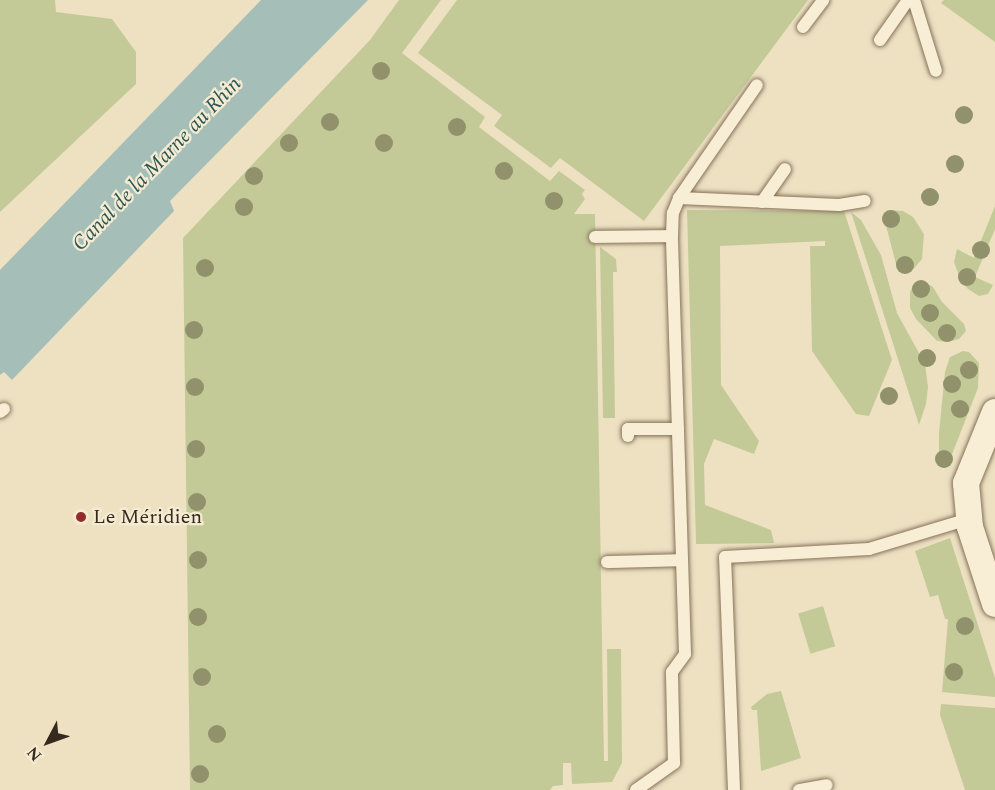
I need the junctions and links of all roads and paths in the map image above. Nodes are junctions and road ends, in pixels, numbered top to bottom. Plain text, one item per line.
1 (823, 0) edge
2 (908, 0) edge
3 (914, 0) edge
4 (803, 27) dead end
5 (880, 40) dead end
6 (936, 71) dead end
7 (757, 86) dead end
8 (785, 169) dead end
9 (679, 198) junction
10 (865, 201) dead end
11 (762, 202) junction
12 (672, 236) junction
13 (595, 237) dead end
14 (995, 412) edge
15 (678, 429) junction
16 (628, 436) dead end
17 (969, 519) junction
18 (682, 560) junction
19 (607, 562) dead end
20 (995, 604) edge
21 (826, 784) dead end
22 (636, 790) edge
23 (734, 790) edge
24 (799, 790) edge

1 - 4 lane
2 - 5 lane
3 - 6 lane
7 - 9 lane
8 - 11 lane
9 - 11 lane
9 - 12 lane
10 - 11 lane
12 - 13 lane
12 - 15 lane
14 - 17 street
15 - 16 lane
15 - 18 lane
17 - 20 street
17 - 23 lane
18 - 19 lane
18 - 22 lane
21 - 24 lane

